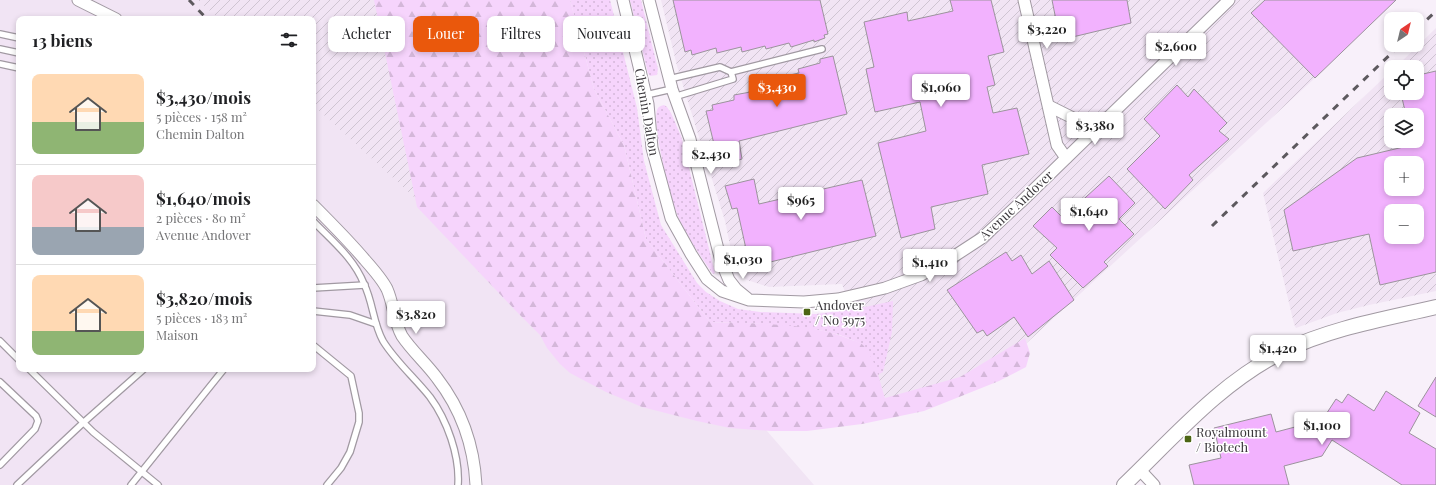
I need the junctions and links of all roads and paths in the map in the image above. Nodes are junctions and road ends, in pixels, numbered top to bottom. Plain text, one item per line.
1 (78, 0) edge
2 (623, 0) edge
3 (649, 0) edge
4 (1024, 0) edge
5 (1229, 0) edge
6 (110, 16) edge
7 (0, 34) edge
8 (16, 37) edge
9 (0, 49) edge
10 (822, 49) dead end
11 (16, 52) edge
12 (0, 64) edge
13 (16, 67) edge
14 (730, 72) junction
15 (671, 88) junction
16 (646, 95) junction
17 (1048, 106) junction
18 (1108, 118) junction
19 (1066, 158) junction
20 (316, 208) edge
21 (316, 224) edge
22 (365, 285) junction
23 (316, 288) edge
24 (749, 300) junction
25 (1436, 307) edge
26 (316, 311) edge
27 (376, 324) junction
28 (0, 341) edge
29 (316, 347) edge
30 (16, 357) edge
31 (32, 372) edge
32 (141, 372) edge
33 (222, 372) edge
34 (0, 382) edge
35 (84, 422) junction
36 (0, 465) edge
37 (1140, 470) junction
38 (142, 472) junction
39 (17, 485) edge
40 (131, 485) edge
41 (158, 485) edge
42 (327, 485) edge
43 (458, 485) edge
44 (476, 485) edge
45 (1124, 485) edge
46 (1154, 485) edge

1 - 6 street
2 - 16 street, Chemin Dalton
3 - 15 street, Chemin Dalton
4 - 17 street
5 - 18 street, Avenue Andover
7 - 8 lane
9 - 11 lane
10 - 14 lane
12 - 13 lane
14 - 15 lane
14 - 15 lane
15 - 16 lane
15 - 24 street, Chemin Dalton
16 - 24 street, Chemin Dalton
17 - 18 street
17 - 19 street
18 - 19 street, Avenue Andover
19 - 24 street, Avenue Andover
20 - 44 street
21 - 22 lane
22 - 23 lane
22 - 27 lane
25 - 37 street
26 - 27 lane
27 - 43 lane
28 - 30 lane
29 - 42 lane
31 - 35 lane
32 - 35 lane
33 - 38 lane
34 - 36 lane
35 - 38 lane
35 - 39 lane
37 - 45 street
37 - 46 street
38 - 40 lane
38 - 41 lane

